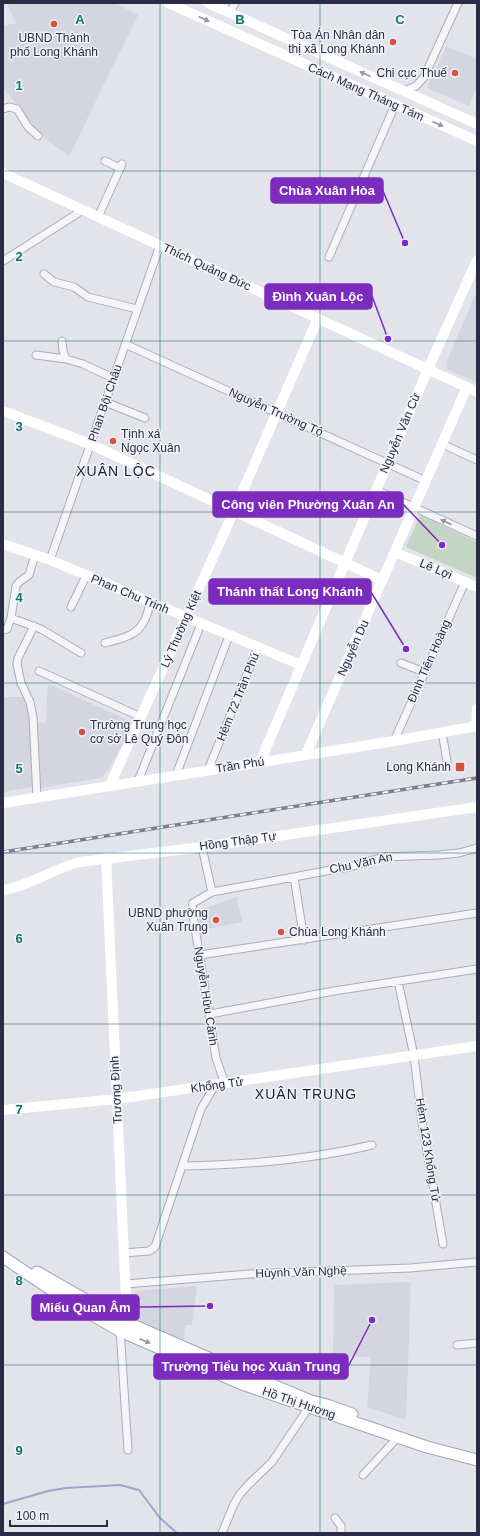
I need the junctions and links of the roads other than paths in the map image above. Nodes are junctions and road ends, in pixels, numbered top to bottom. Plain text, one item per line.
1 (168, 3) edge
2 (208, 3) edge
3 (235, 3) edge
4 (458, 3) edge
5 (230, 13) junction
6 (404, 91) junction
7 (395, 105) junction
8 (3, 109) edge
9 (477, 124) edge
10 (38, 136) dead end
11 (477, 141) edge
12 (105, 161) dead end
13 (3, 173) edge
14 (83, 210) junction
15 (98, 217) junction
16 (160, 245) junction
17 (329, 257) dead end
18 (477, 260) edge
19 (3, 261) edge
20 (44, 274) dead end
21 (138, 309) junction
22 (318, 318) junction
23 (62, 341) dead end
24 (125, 344) junction
25 (36, 355) dead end
26 (66, 359) junction
27 (428, 369) junction
28 (113, 378) junction
29 (467, 388) junction
30 (477, 392) edge
31 (105, 402) junction
32 (3, 411) edge
33 (277, 413) junction
34 (145, 418) dead end
35 (90, 444) junction
36 (442, 444) junction
37 (477, 460) edge
38 (388, 463) junction
39 (426, 481) junction
40 (376, 490) junction
41 (414, 508) junction
42 (234, 511) junction
43 (477, 536) edge
44 (3, 544) edge
45 (395, 552) junction
46 (35, 555) junction
47 (50, 560) junction
48 (345, 563) junction
49 (86, 576) junction
50 (382, 580) junction
51 (465, 582) junction
52 (477, 587) edge
53 (150, 602) junction
54 (71, 607) dead end
55 (186, 617) junction
56 (11, 618) junction
57 (201, 624) junction
58 (34, 626) junction
59 (3, 630) edge
60 (229, 636) junction
61 (105, 643) dead end
62 (258, 648) junction
63 (81, 653) dead end
64 (401, 663) dead end
65 (301, 665) junction
66 (39, 671) dead end
67 (424, 672) junction
68 (477, 709) edge
69 (141, 717) junction
70 (477, 726) edge
71 (442, 732) junction
72 (394, 741) junction
73 (306, 754) junction
74 (260, 762) junction
75 (447, 762) dead end
76 (208, 770) junction
77 (176, 775) junction
78 (138, 781) junction
79 (110, 785) junction
80 (37, 797) junction
81 (3, 803) edge
82 (477, 807) edge
83 (202, 847) junction
84 (477, 848) edge
85 (106, 858) junction
86 (294, 877) junction
87 (3, 890) edge
88 (212, 892) junction
89 (477, 913) edge
90 (304, 940) junction
91 (200, 955) junction
92 (477, 969) edge
93 (398, 981) junction
94 (210, 1014) junction
95 (477, 1046) edge
96 (414, 1056) junction
97 (220, 1084) junction
98 (117, 1099) junction
99 (3, 1110) edge
100 (372, 1145) dead end
101 (182, 1166) junction
102 (443, 1244) dead end
103 (3, 1249) edge
104 (124, 1253) junction
105 (7, 1260) edge
106 (477, 1262) edge
107 (125, 1284) junction
108 (123, 1326) junction
109 (477, 1343) edge
110 (457, 1345) dead end
111 (309, 1407) junction
112 (398, 1437) junction
113 (128, 1450) dead end
114 (477, 1452) edge
115 (477, 1460) edge
116 (363, 1475) dead end
117 (335, 1518) dead end
118 (222, 1533) edge
119 (341, 1533) edge

1 -> 7 street, Cách Mạng Tháng Tám
2 - 5 street, Cách Mạng Tháng Tám
3 - 5 street
4 - 6 street
6 -> 5 street, Cách Mạng Tháng Tám
6 - 9 street, Cách Mạng Tháng Tám
7 -> 11 street, Cách Mạng Tháng Tám
7 - 17 street
8 - 10 street
12 - 15 street
13 - 14 street, Thích Quảng Đức
14 - 15 street, Thích Quảng Đức
14 - 19 street
15 - 16 street, Thích Quảng Đức
16 - 21 street, Phan Bội Châu
16 - 22 street, Thích Quảng Đức
18 - 27 street, Nguyễn Văn Cừ
20 - 21 street
21 - 24 street, Phan Bội Châu
22 - 27 street, Thích Quảng Đức
22 - 33 street, Lý Thường Kiệt
23 - 26 street
24 - 28 street, Phan Bội Châu
24 - 33 street, Nguyễn Trường Tộ
25 - 26 street
26 - 28 street
27 - 29 street, Thích Quảng Đức
27 - 38 street, Nguyễn Văn Cừ
28 - 31 street, Phan Bội Châu
29 - 30 street, Thích Quảng Đức
29 - 36 street, Nguyễn Du
31 - 34 street
31 - 35 street, Phan Bội Châu
32 - 35 street
33 - 38 street, Nguyễn Trường Tộ
33 - 42 street, Lý Thường Kiệt
35 - 42 street
35 - 47 street, Phan Bội Châu
36 - 37 street
36 - 39 street, Nguyễn Du
38 - 39 street, Nguyễn Trường Tộ
38 - 40 street, Nguyễn Văn Cừ
39 - 41 street, Nguyễn Du
40 - 41 street
40 - 48 street, Nguyễn Văn Cừ
43 -> 41 street
41 - 45 street, Nguyễn Du
42 - 48 street
42 - 55 street, Lý Thường Kiệt
44 - 46 street, Phan Chu Trinh
45 - 50 street, Nguyễn Du
45 - 51 street, Lê Lợi
46 - 47 street, Phan Chu Trinh
46 - 56 street
47 - 49 street, Phan Chu Trinh
48 - 50 street
48 - 65 street, Nguyễn Văn Cừ
49 - 53 street, Phan Chu Trinh
49 - 54 street
50 - 73 street, Nguyễn Du
51 - 52 street, Lê Lợi
51 - 67 street, Đinh Tiên Hoàng
53 - 55 street, Phan Chu Trinh
53 - 61 street
55 - 57 street, Phan Chu Trinh
55 - 69 street, Lý Thường Kiệt
56 - 58 street
56 - 59 street
57 - 60 street, Phan Chu Trinh
57 - 78 street
58 - 63 street
58 - 80 street
60 - 62 street, Phan Chu Trinh
60 - 77 street
62 - 65 street, Phan Chu Trinh
62 - 76 street, Hẻm 72 Trần Phú
64 - 67 street
65 - 74 street, Nguyễn Văn Cừ
66 - 69 street
67 - 72 street, Đinh Tiên Hoàng
68 - 70 street
69 - 79 street, Lý Thường Kiệt
70 - 71 street, Trần Phú
71 - 72 street, Trần Phú
71 - 75 street
72 - 73 street, Trần Phú
73 - 74 street, Trần Phú
74 - 76 street, Trần Phú
76 - 77 street, Trần Phú
77 - 78 street, Trần Phú
78 - 79 street, Trần Phú
79 - 80 street, Trần Phú
80 - 81 street, Trần Phú
82 - 83 street, Hồng Thập Tự
83 - 85 street, Hồng Thập Tự
83 - 88 street
84 - 86 street, Chu Văn An
85 - 87 street, Hồng Thập Tự
85 - 98 street, Trương Định
86 - 88 street, Chu Văn An
86 - 90 street
88 - 91 street, Nguyễn Hữu Cảnh
89 - 90 street
90 - 91 street
91 - 94 street, Nguyễn Hữu Cảnh
92 - 93 street
93 - 94 street
93 - 96 street, Hẻm 123 Khổng Tử
94 - 97 street, Nguyễn Hữu Cảnh
95 - 96 street, Khổng Tử
96 - 97 street, Khổng Tử
96 - 102 street, Hẻm 123 Khổng Tử
97 - 98 street, Khổng Tử
97 - 101 street
98 - 99 street, Khổng Tử
98 - 104 street, Trương Định
100 - 101 street
101 - 104 street
103 - 105 main road, Hồ Thị Hương
104 - 107 street, Trương Định
105 - 108 main road, Hồ Thị Hương
106 - 107 street, Hùynh Văn Nghệ
107 - 108 street, Trương Định
108 -> 111 main road, Hồ Thị Hương
108 - 113 street
108 - 114 main road, Hồ Thị Hương
109 - 110 street
111 - 112 main road, Hồ Thị Hương
111 - 118 street
112 - 115 main road, Hồ Thị Hương
112 - 116 street
117 - 119 street

